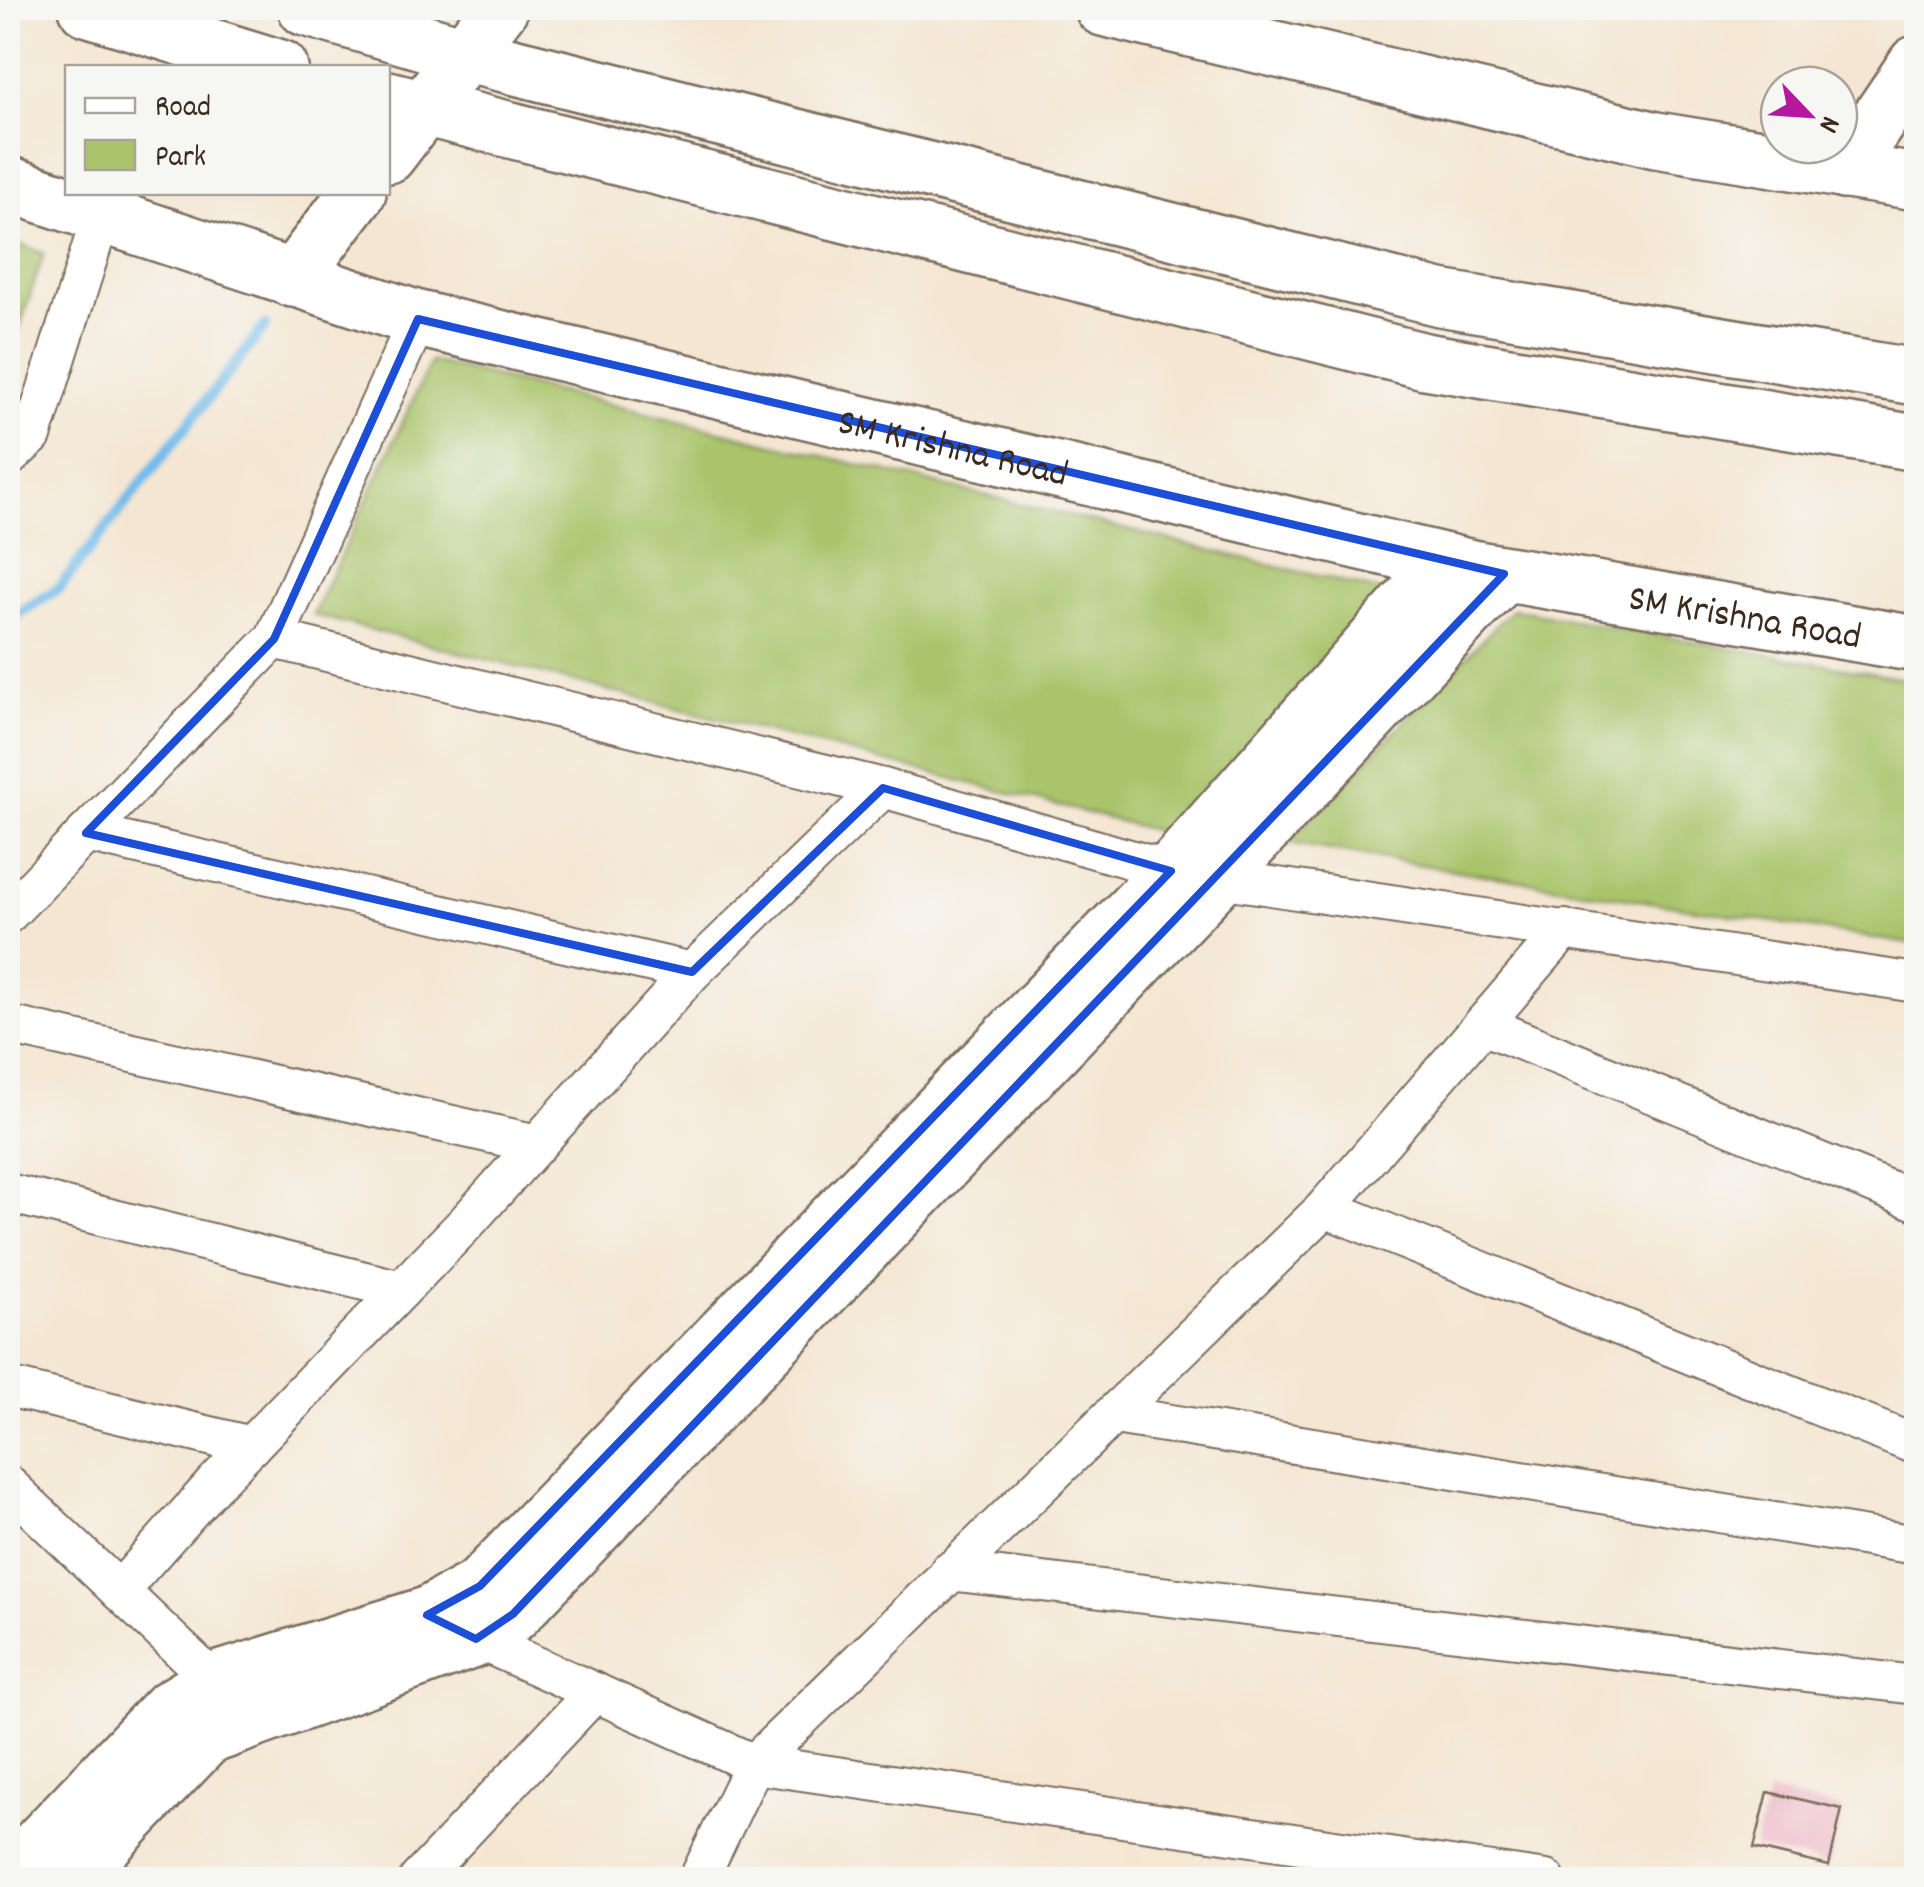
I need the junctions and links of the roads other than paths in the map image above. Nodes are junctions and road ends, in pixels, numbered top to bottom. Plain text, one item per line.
1 (87, 8) edge
2 (306, 8) edge
3 (500, 8) edge
4 (1103, 8) edge
5 (464, 54) junction
6 (1916, 64) edge
7 (270, 65) edge
8 (405, 104) edge
9 (390, 148) edge
10 (1844, 171) junction
11 (1916, 182) edge
12 (8, 184) edge
13 (356, 195) edge
14 (102, 214) junction
15 (292, 279) junction
16 (418, 319) junction
17 (1916, 377) edge
18 (1916, 443) edge
19 (8, 458) edge
20 (1445, 562) junction
21 (1504, 574) junction
22 (274, 639) junction
23 (1916, 644) edge
24 (883, 788) junction
25 (86, 833) junction
26 (1194, 874) junction
27 (8, 914) edge
28 (1565, 929) junction
29 (692, 972) junction
30 (1916, 983) edge
31 (8, 1025) edge
32 (1482, 1025) junction
33 (537, 1144) junction
34 (8, 1193) edge
35 (1916, 1200) edge
36 (1325, 1208) junction
37 (402, 1290) junction
38 (8, 1388) edge
39 (1114, 1415) junction
40 (1916, 1445) edge
41 (251, 1446) junction
42 (8, 1485) edge
43 (1916, 1545) edge
44 (950, 1571) junction
45 (119, 1591) junction
46 (427, 1615) junction
47 (476, 1639) junction
48 (214, 1681) junction
49 (1916, 1685) edge
50 (595, 1692) junction
51 (754, 1764) junction
52 (8, 1877) edge
53 (70, 1880) edge
54 (418, 1880) edge
55 (698, 1880) edge
56 (1546, 1880) edge

1 - 7 main road
2 - 5 main road
3 - 5 main road
4 - 10 main road
5 - 8 main road
5 - 17 main road
6 - 10 main road
8 - 9 main road
8 - 18 main road
10 - 11 main road
12 - 14 main road, SM Krishna Road
13 - 15 main road
14 - 15 main road, SM Krishna Road
14 - 19 street
15 - 16 main road, SM Krishna Road
16 - 20 main road, SM Krishna Road
16 - 22 street
20 - 21 main road, SM Krishna Road
20 - 26 main road
21 - 23 main road, SM Krishna Road
21 - 26 main road
22 - 24 street
22 - 25 street
24 - 26 street
24 - 29 street
25 - 27 street
25 - 29 street
26 - 28 street
26 - 46 main road
26 - 47 main road
28 - 30 street
28 - 32 street
29 - 33 street
31 - 33 street
32 - 35 street
32 - 36 street
33 - 37 street
34 - 37 street
36 - 39 street
36 - 40 street
37 - 41 street
38 - 41 street
39 - 43 street
39 - 44 street
41 - 45 street
42 - 45 street
44 - 49 street
44 - 51 street
45 - 48 street
46 - 47 street
46 - 48 main road
47 - 50 street
47 - 53 main road
48 - 52 main road
50 - 51 street
50 - 54 street
51 - 55 street
51 - 56 street

